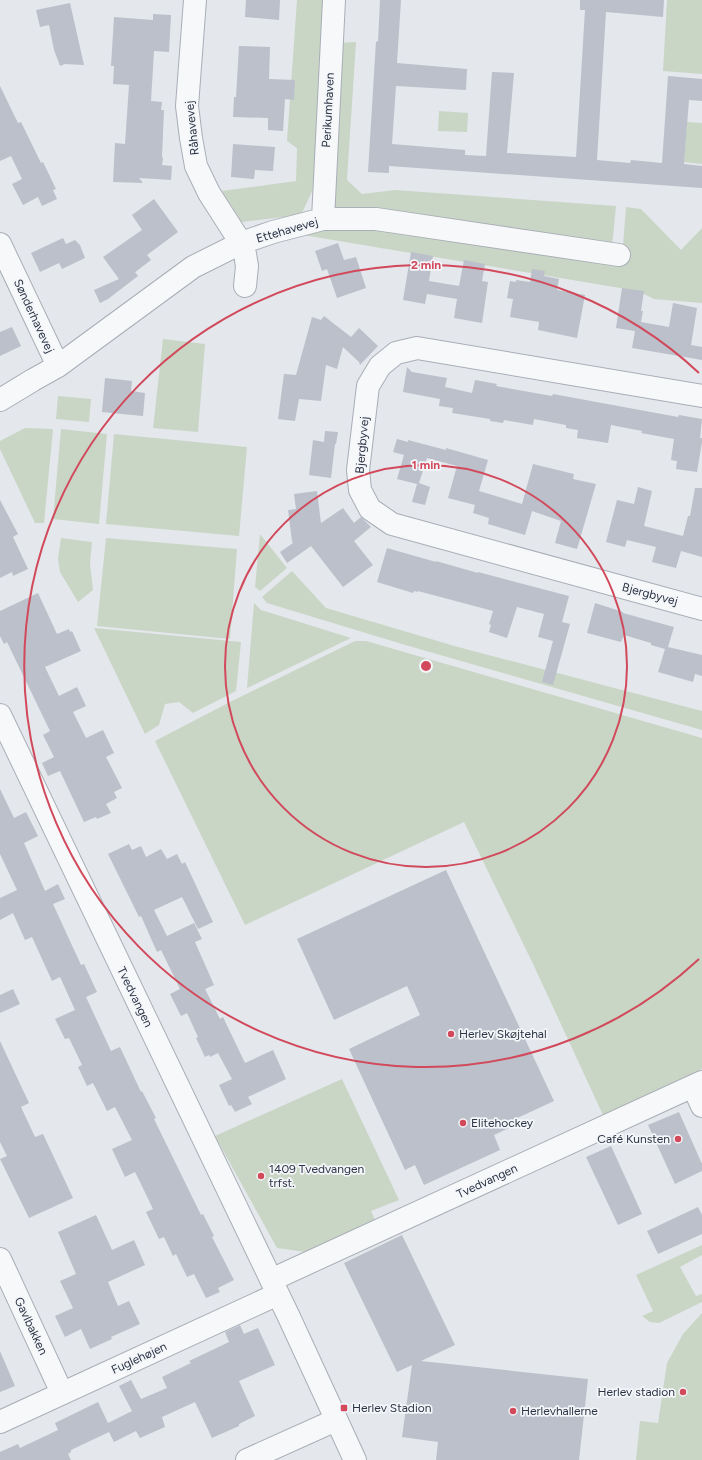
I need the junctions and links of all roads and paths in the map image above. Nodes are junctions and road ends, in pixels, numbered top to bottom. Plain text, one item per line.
1 (195, 0) edge
2 (334, 0) edge
3 (323, 219) junction
4 (0, 244) edge
5 (241, 244) junction
6 (619, 255) dead end
7 (245, 286) dead end
8 (58, 366) junction
9 (702, 396) edge
10 (0, 400) edge
11 (702, 608) edge
12 (0, 715) edge
13 (697, 1084) edge
14 (702, 1106) edge
15 (0, 1259) edge
16 (275, 1287) junction
17 (62, 1393) junction
18 (336, 1420) junction
19 (0, 1422) edge
20 (247, 1460) edge
21 (355, 1460) edge

1 - 5 street, Råhavevej
2 - 3 street, Perikumhaven
3 - 5 street, Ettehavevej
3 - 6 street, Ettehavevej
4 - 8 street, Sønderhavevej
5 - 7 street, Råhavevej
5 - 8 street, Ettehavevej
8 - 10 street, Ettehavevej
9 - 11 street, Bjergbyvej
12 - 16 street, Tvedvangen
13 - 14 street
13 - 16 street, Tvedvangen
15 - 17 street, Gavlbakken
16 - 17 street, Fuglehøjen
16 - 18 street, Tvedvangen
17 - 19 street, Fuglehøjen
18 - 20 street
18 - 21 street, Tvedvangen

